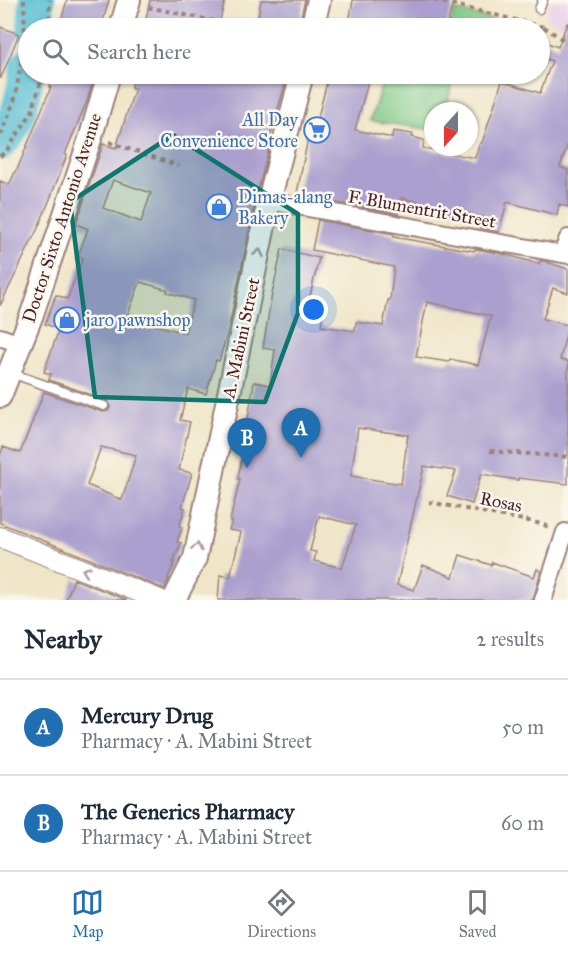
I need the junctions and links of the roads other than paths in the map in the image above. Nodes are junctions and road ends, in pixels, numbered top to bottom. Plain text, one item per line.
1 (319, 0) edge
2 (543, 0) edge
3 (129, 2) edge
4 (539, 9) dead end
5 (125, 18) edge
6 (314, 18) edge
7 (106, 84) edge
8 (299, 84) edge
9 (270, 201) junction
10 (568, 238) edge
11 (565, 255) edge
12 (10, 340) edge
13 (9, 372) junction
14 (0, 396) edge
15 (105, 406) dead end
16 (565, 532) road end
17 (0, 537) edge
18 (160, 600) edge
19 (174, 600) edge
20 (543, 600) edge

1 - 6 main road
2 - 4 lane
3 - 5 main road
7 - 12 main road, Doctor Sixto Antonio Avenue
8 - 9 main road, A. Mabini Street
9 - 11 street, F. Blumentrit Street
19 -> 9 main road, A. Mabini Street
10 - 11 street
12 - 13 main road, Doctor Sixto Antonio Avenue
13 - 14 main road, Doctor Sixto Antonio Avenue
13 - 15 lane
16 - 20 street
18 -> 17 street

